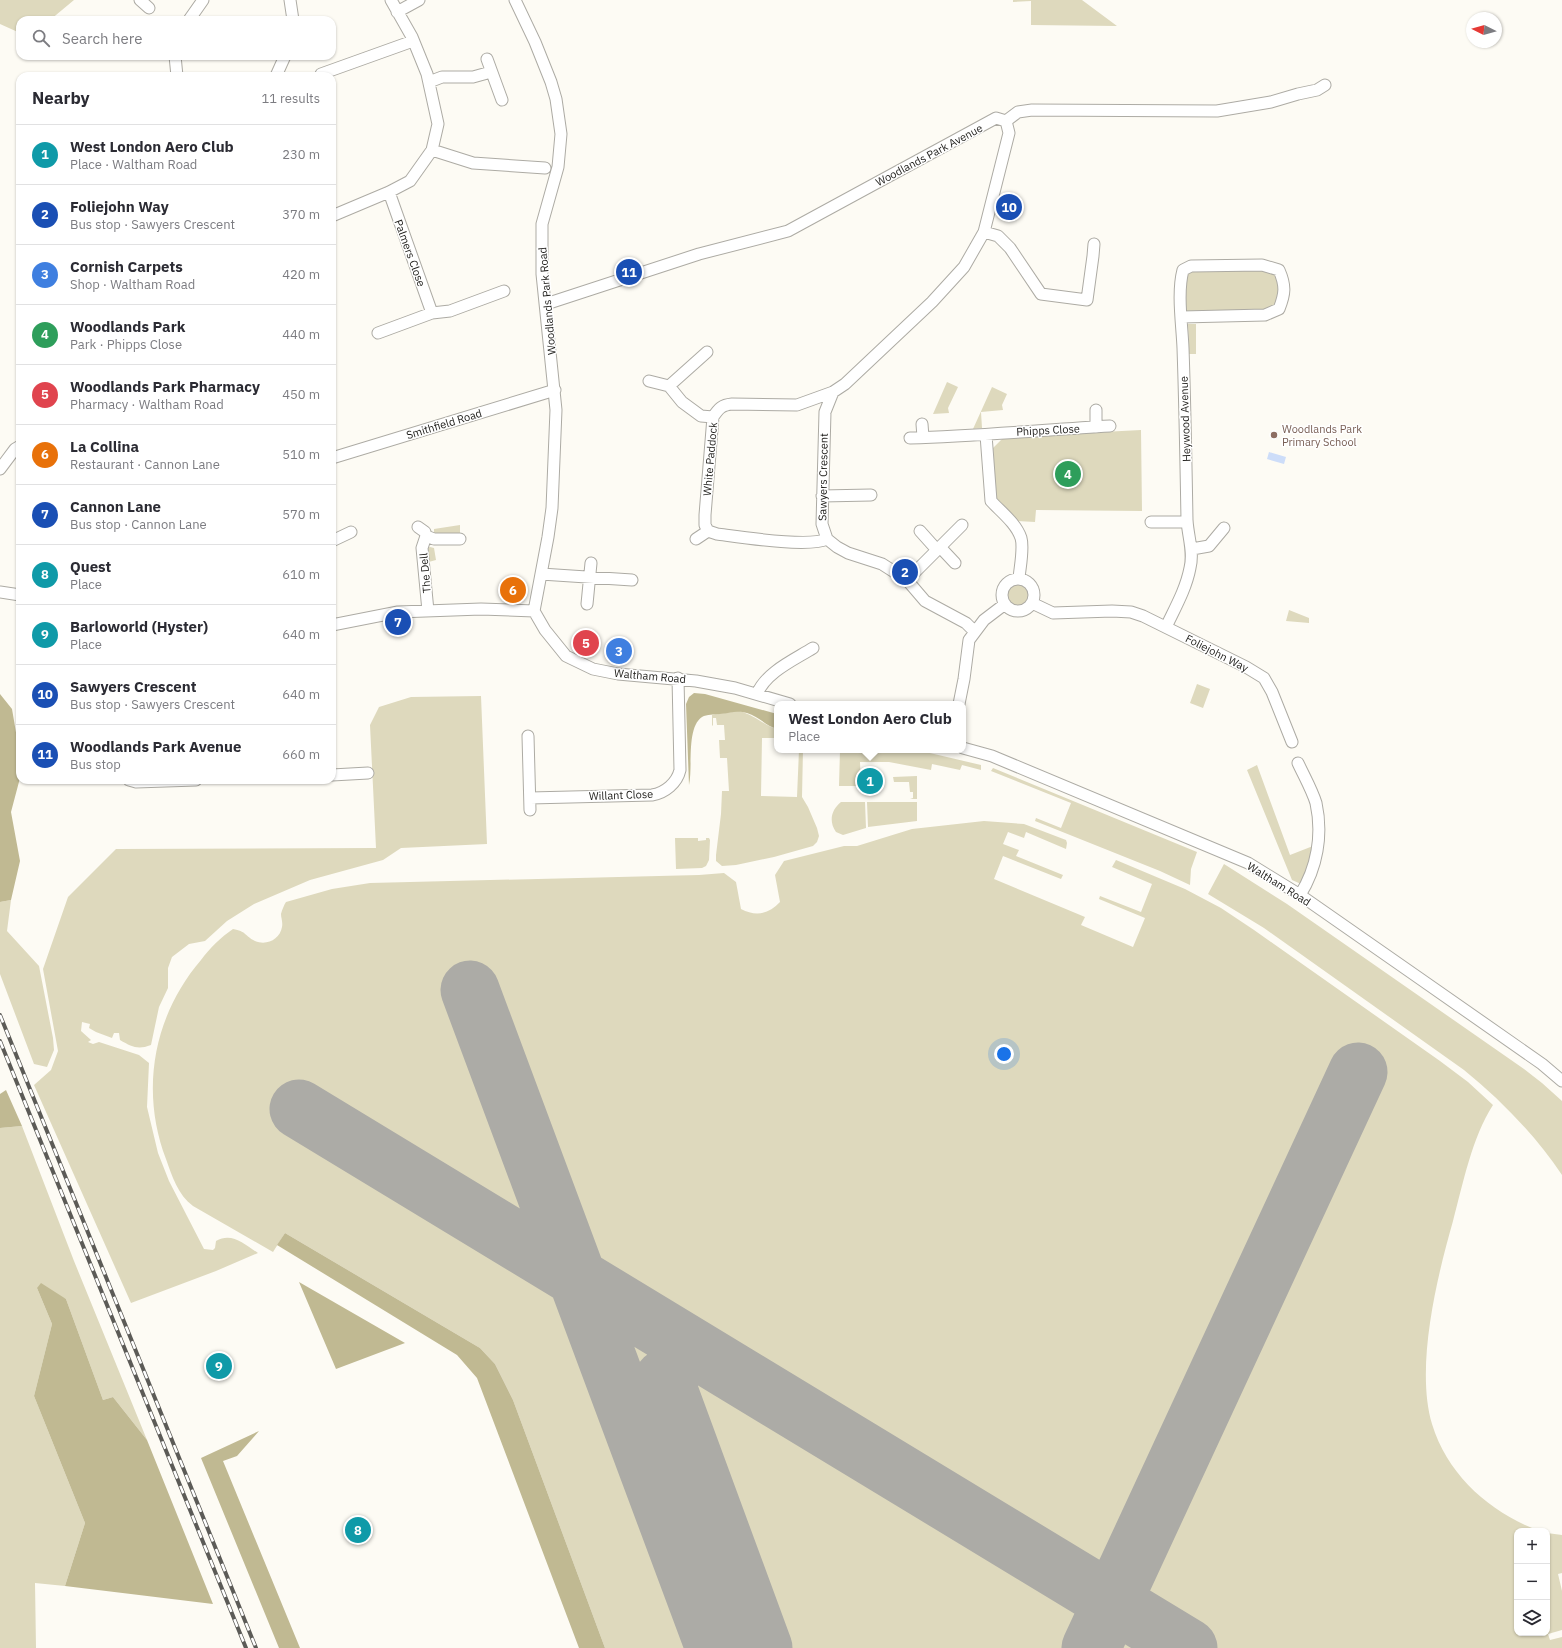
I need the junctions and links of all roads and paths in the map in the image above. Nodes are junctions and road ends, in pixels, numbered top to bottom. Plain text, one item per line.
1 (140, 0) edge
2 (203, 0) edge
3 (290, 0) edge
4 (391, 0) edge
5 (419, 0) edge
6 (515, 0) edge
7 (149, 8) dead end
8 (397, 12) junction
9 (193, 16) edge
10 (292, 16) edge
11 (413, 41) junction
12 (487, 59) dead end
13 (175, 60) edge
14 (283, 60) edge
15 (177, 72) edge
16 (278, 72) edge
17 (327, 72) edge
18 (491, 72) junction
19 (429, 82) junction
20 (1325, 85) dead end
21 (502, 100) dead end
22 (1001, 120) junction
23 (432, 150) junction
24 (545, 168) dead end
25 (389, 192) junction
26 (336, 214) edge
27 (984, 232) junction
28 (1094, 244) dead end
29 (504, 291) dead end
30 (546, 304) junction
31 (432, 313) junction
32 (1182, 317) junction
33 (378, 333) dead end
34 (707, 352) dead end
35 (649, 381) dead end
36 (669, 386) junction
37 (555, 390) junction
38 (833, 392) junction
39 (810, 401) junction
40 (1096, 410) dead end
41 (824, 412) junction
42 (713, 417) junction
43 (922, 424) dead end
44 (1110, 426) dead end
45 (1096, 427) junction
46 (986, 435) junction
47 (923, 437) junction
48 (910, 438) dead end
49 (16, 448) edge
50 (336, 457) edge
51 (0, 469) edge
52 (871, 495) dead end
53 (822, 496) junction
54 (1152, 522) dead end
55 (1188, 522) junction
56 (962, 525) dead end
57 (418, 527) dead end
58 (1224, 528) dead end
59 (708, 531) junction
60 (920, 531) dead end
61 (351, 532) dead end
62 (426, 536) junction
63 (336, 539) edge
64 (460, 539) dead end
65 (696, 539) dead end
66 (827, 539) junction
67 (939, 548) junction
68 (1192, 549) junction
69 (591, 563) dead end
70 (955, 563) dead end
71 (541, 574) junction
72 (589, 578) junction
73 (1019, 578) junction
74 (632, 580) dead end
75 (907, 580) junction
76 (0, 592) edge
77 (16, 594) edge
78 (1032, 603) junction
79 (587, 604) dead end
80 (1005, 604) junction
81 (428, 610) junction
82 (534, 611) junction
83 (336, 624) edge
84 (1166, 627) junction
85 (974, 631) junction
86 (813, 648) dead end
87 (678, 678) junction
88 (757, 694) junction
89 (780, 701) edge
90 (960, 701) edge
91 (528, 736) dead end
92 (1292, 742) dead end
93 (966, 749) edge
94 (1298, 763) dead end
95 (368, 774) dead end
96 (336, 775) edge
97 (530, 798) junction
98 (530, 810) dead end
99 (1300, 896) junction
100 (1562, 1081) edge

1 - 7 street
2 - 9 street
3 - 10 street
4 - 8 street
5 - 8 street
6 - 30 street, Woodlands Park Road
8 - 11 street
11 - 17 street
11 - 19 street
12 - 18 street
13 - 15 street
14 - 16 street
18 - 19 street
18 - 21 street
19 - 23 street
20 - 22 street, Woodlands Park Avenue
22 - 27 street, Sawyers Crescent
22 - 30 street, Woodlands Park Avenue
23 - 24 street
23 - 25 street
25 - 26 street
25 - 31 street, Palmers Close
27 - 28 street
27 - 38 street, Sawyers Crescent
29 - 31 street
30 - 37 street, Woodlands Park Road
31 - 33 street
32 - 32 street, Heywood Avenue
32 - 55 street, Heywood Avenue
34 - 36 street
35 - 36 street
36 - 42 street
37 - 50 street, Smithfield Road
37 - 71 street, Woodlands Park Road
38 - 39 street, White Paddock
38 - 41 street, Sawyers Crescent
39 - 41 street
39 - 42 street, White Paddock
40 - 45 street
41 - 53 street, Sawyers Crescent
42 - 59 street, White Paddock
43 - 47 street
44 - 45 street, Phipps Close
45 - 46 street, Phipps Close
46 - 47 street, Phipps Close
46 - 73 street
47 - 48 street, Phipps Close
49 - 51 street
52 - 53 street
53 - 66 street, Sawyers Crescent
54 - 55 street
55 - 68 street, Heywood Avenue
56 - 67 street
57 - 62 street, The Dell
58 - 68 street
59 - 65 street
59 - 66 street
60 - 67 street
61 - 63 street
62 - 64 street, The Dell
62 - 81 street, The Dell
66 - 75 street
67 - 70 street
67 - 75 street
68 - 84 street, Heywood Avenue
69 - 72 street
71 - 72 street
71 - 82 street, Woodlands Park Road
72 - 74 street
72 - 79 street
73 - 78 street
73 - 80 street
75 - 85 street
76 - 77 street
78 - 80 street
78 - 84 street, Foliejohn Way
80 - 85 street
81 - 82 street
81 - 83 street
82 - 87 street, Waltham Road
84 - 92 street, Foliejohn Way
85 - 90 street
86 - 88 street
87 - 88 street, Waltham Road
87 - 97 street, Willant Close
88 - 89 street, Waltham Road
91 - 97 street
93 - 99 street, Waltham Road
94 - 99 street
95 - 96 street
97 - 98 street
99 - 100 street, Waltham Road

